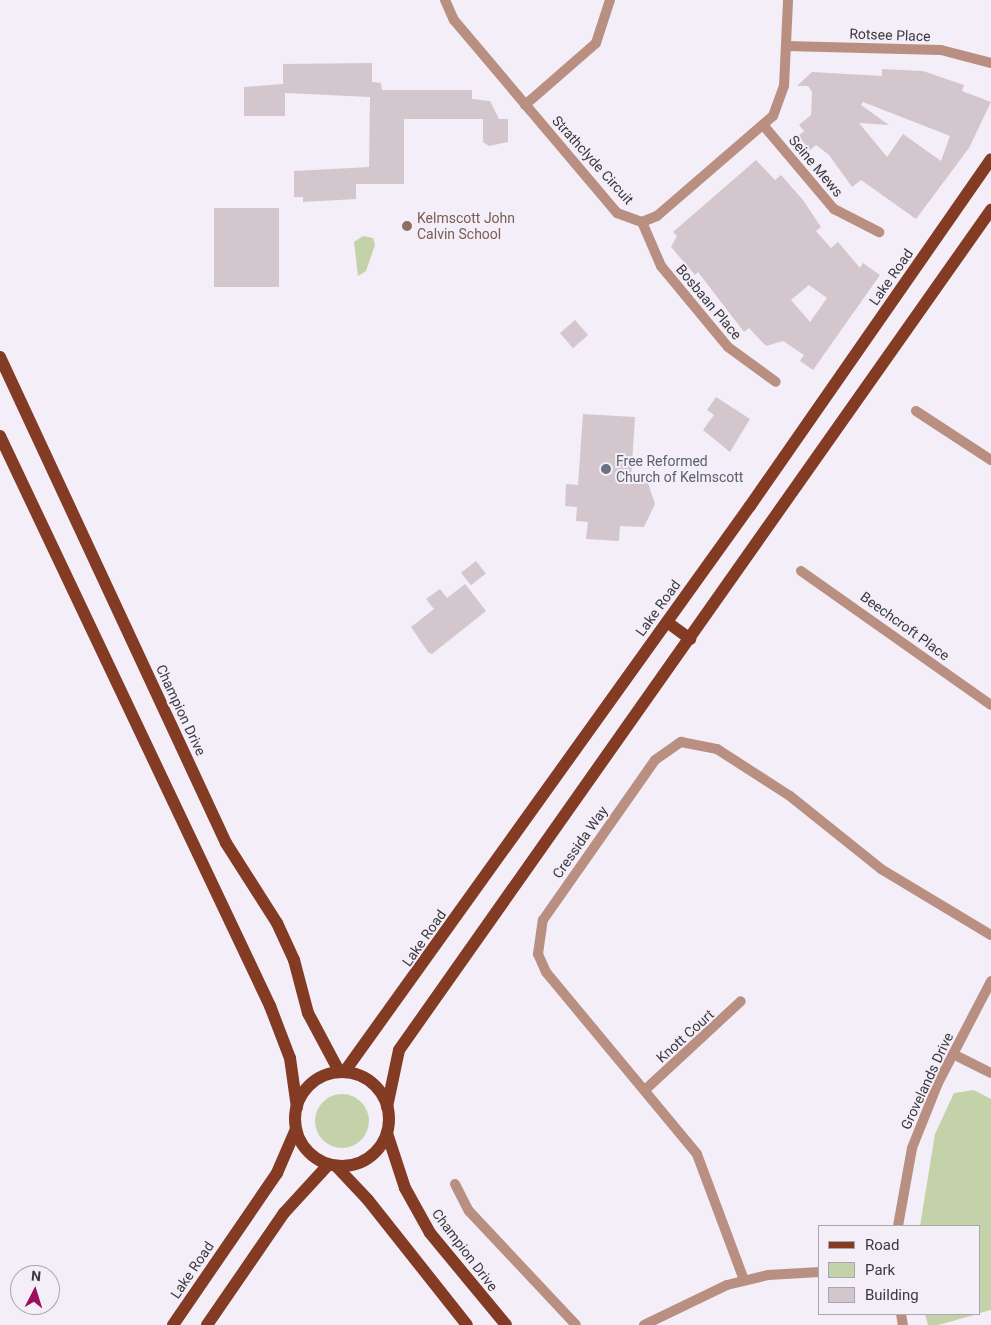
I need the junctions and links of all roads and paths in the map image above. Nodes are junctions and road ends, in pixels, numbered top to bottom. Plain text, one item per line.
1 (445, 0) edge
2 (610, 0) edge
3 (788, 0) edge
4 (786, 46) junction
5 (991, 63) edge
6 (526, 105) junction
7 (764, 126) junction
8 (991, 159) edge
9 (991, 210) edge
10 (642, 222) junction
11 (879, 232) dead end
12 (0, 357) edge
13 (776, 382) dead end
14 (916, 411) dead end
15 (0, 436) edge
16 (991, 460) edge
17 (800, 571) dead end
18 (667, 622) junction
19 (690, 639) junction
20 (991, 705) edge
21 (991, 934) edge
22 (991, 981) edge
23 (741, 1001) dead end
24 (953, 1054) junction
25 (342, 1071) junction
26 (991, 1073) edge
27 (646, 1089) junction
28 (386, 1107) junction
29 (297, 1108) junction
30 (296, 1129) junction
31 (387, 1133) junction
32 (332, 1166) junction
33 (456, 1184) dead end
34 (898, 1225) edge
35 (818, 1272) edge
36 (744, 1280) junction
37 (173, 1325) edge
38 (207, 1325) edge
39 (467, 1325) edge
40 (506, 1325) edge
41 (576, 1325) edge
42 (644, 1325) edge

1 - 6 street, Strathclyde Circuit
2 - 6 street
3 - 4 street
4 - 5 street, Rotsee Place
4 - 7 street
6 - 10 street, Strathclyde Circuit
7 - 10 street
7 - 11 street, Seine Mews
8 - 18 main road, Lake Road
9 - 19 main road
10 - 13 street, Bosbaan Place
12 - 25 main road, Champion Drive
14 - 16 street
15 - 29 main road
17 - 20 street, Beechcroft Place
18 - 19 main road
18 - 25 main road, Lake Road
19 - 28 main road
21 - 27 street, Cressida Way
22 - 24 street, Grovelands Drive
23 - 27 street, Knott Court
24 - 26 street
24 - 34 street, Grovelands Drive
25 - 28 main road
25 - 29 main road
27 - 36 street, Cressida Way
28 - 31 main road
29 - 30 main road
30 - 32 main road
30 - 37 main road, Lake Road
31 - 32 main road
31 - 40 main road, Champion Drive
32 - 38 main road
32 - 39 main road
33 - 41 street, Champion Drive
35 - 36 street
36 - 42 street

